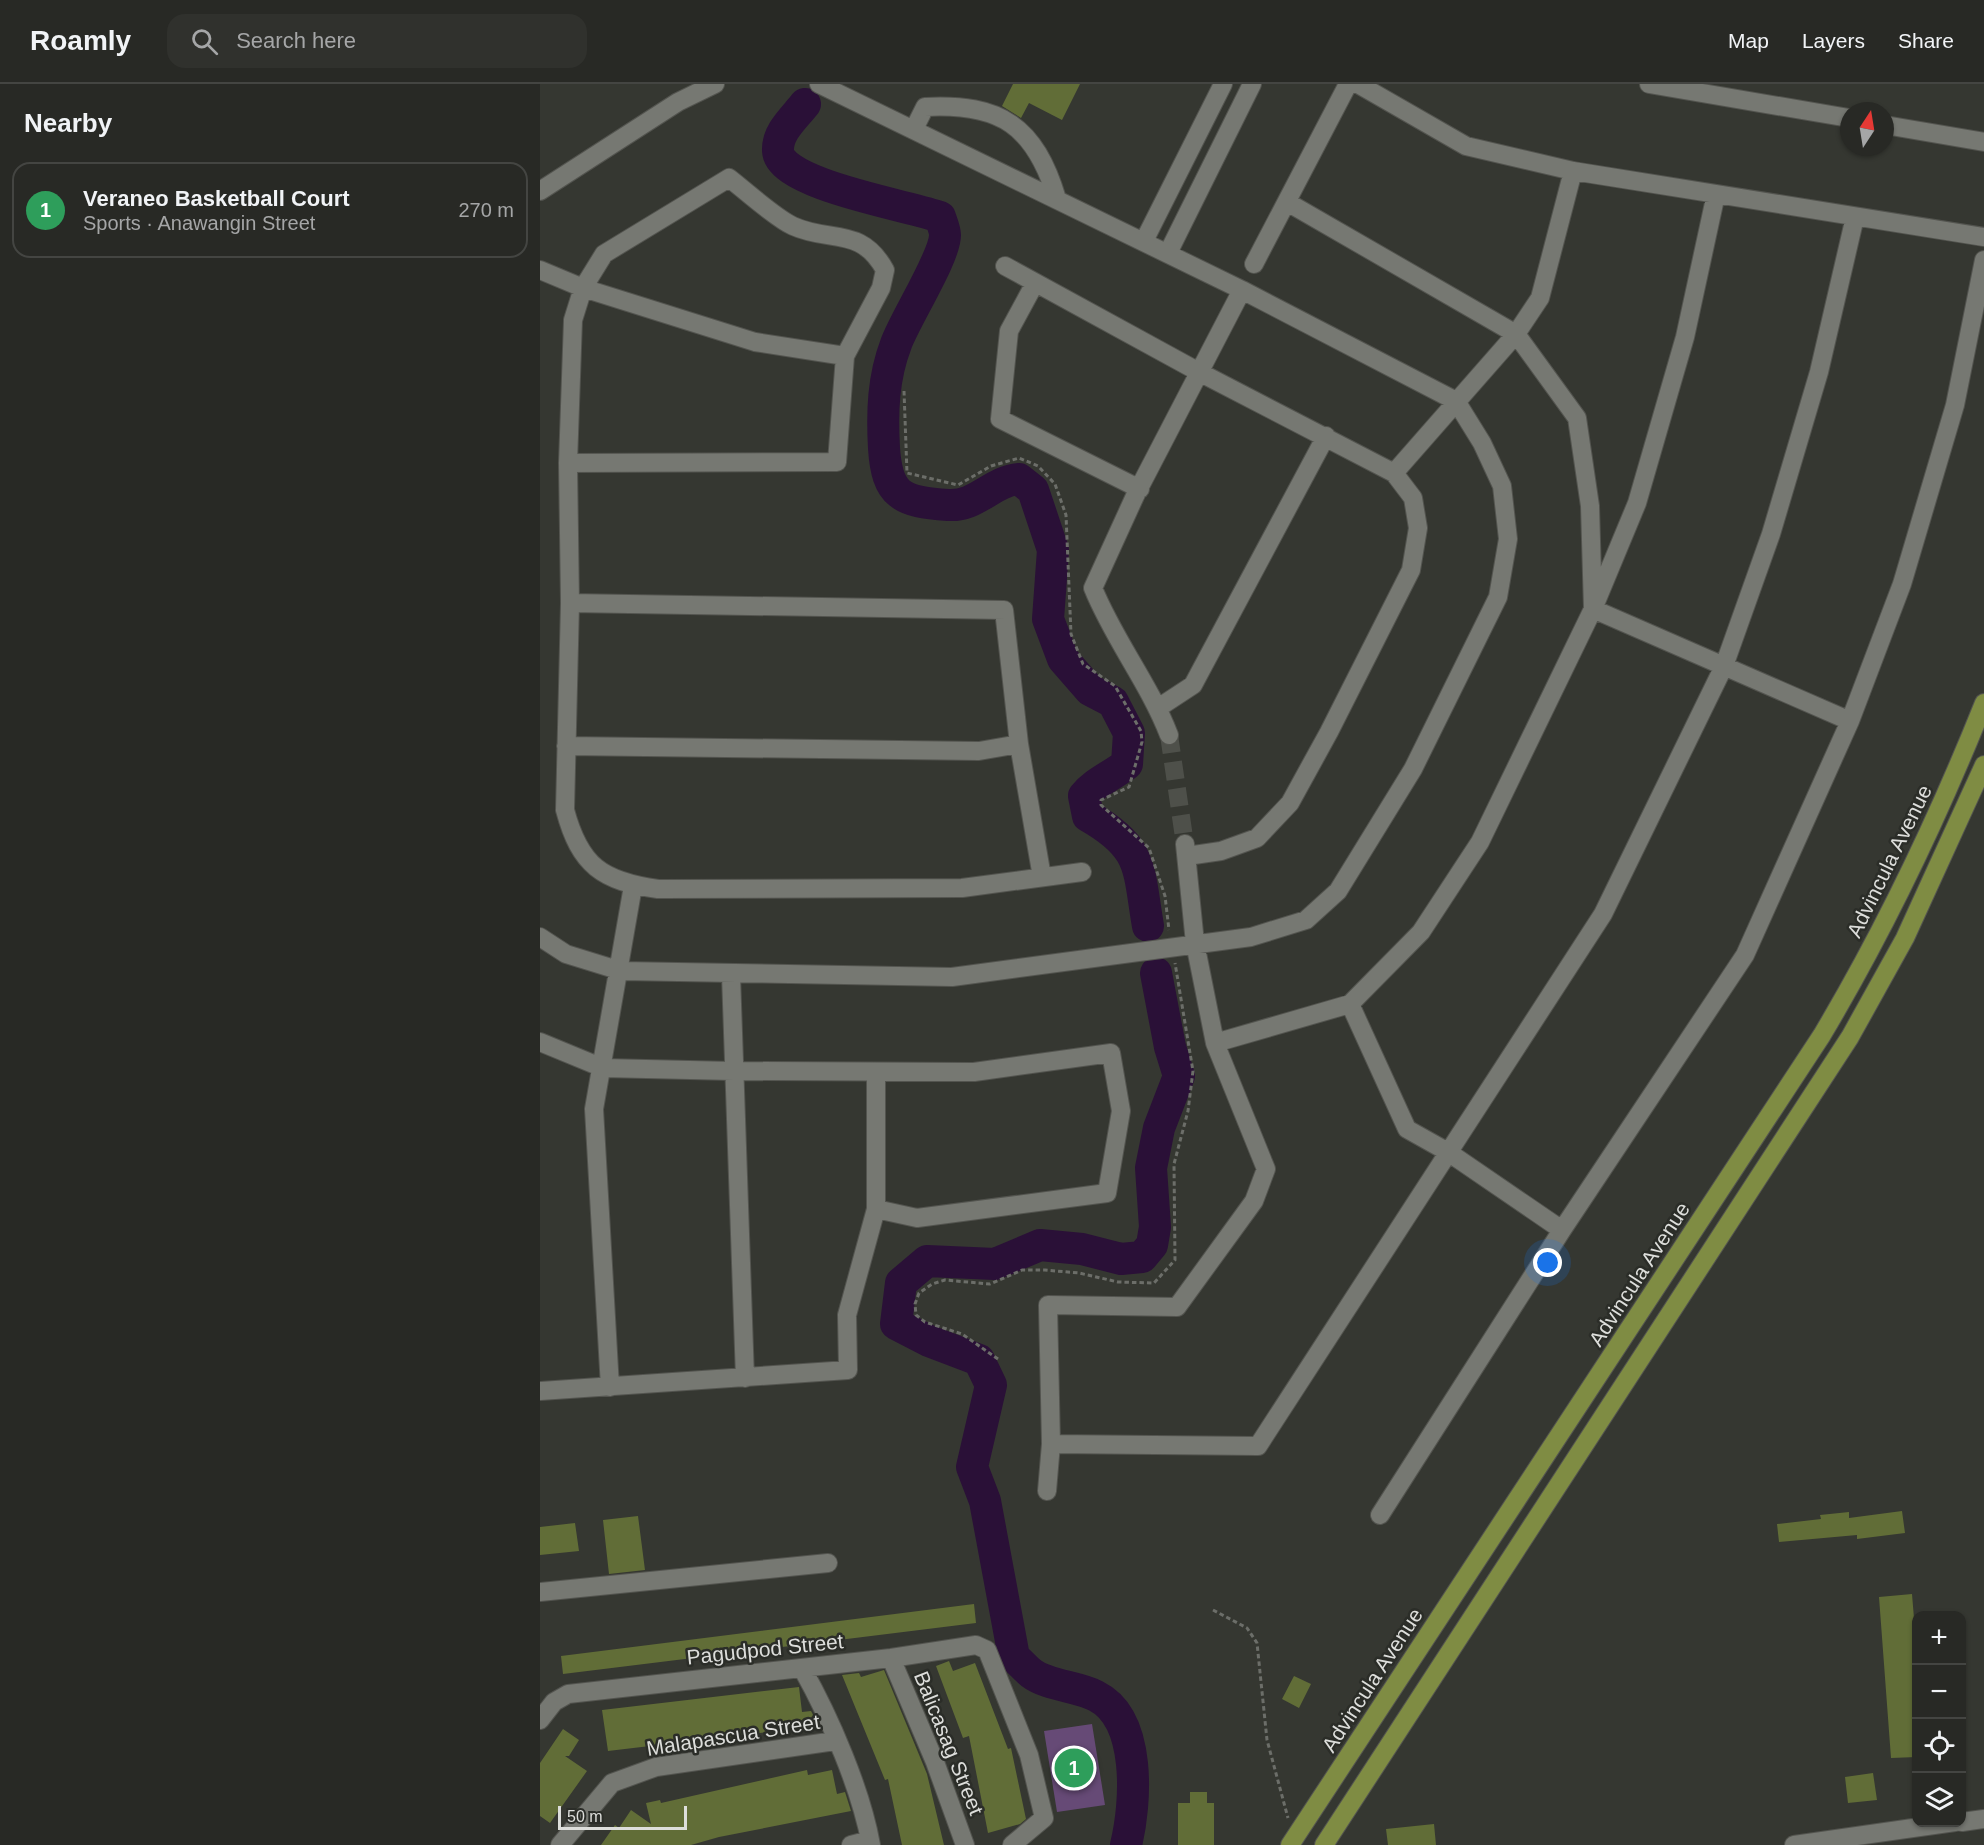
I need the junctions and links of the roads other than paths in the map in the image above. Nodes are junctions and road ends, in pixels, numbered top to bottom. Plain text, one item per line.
1 (714, 84) edge
2 (819, 84) edge
3 (1223, 84) edge
4 (1252, 84) edge
5 (1348, 84) edge
6 (1358, 84) edge
7 (1649, 84) edge
8 (1840, 116) edge
9 (1894, 126) edge
10 (914, 129) junction
11 (1984, 142) edge
12 (1573, 171) junction
13 (540, 191) edge
14 (1716, 194) junction
15 (1057, 199) junction
16 (1287, 202) junction
17 (1855, 216) junction
18 (1984, 237) edge
19 (1144, 241) junction
20 (1168, 253) junction
21 (1984, 260) edge
22 (1254, 264) dead end
23 (1005, 266) dead end
24 (540, 270) edge
25 (1035, 283) junction
26 (583, 288) junction
27 (1242, 290) junction
28 (1516, 334) junction
29 (845, 356) junction
30 (1199, 372) junction
31 (1456, 401) junction
32 (1326, 436) junction
33 (568, 463) junction
34 (1394, 473) junction
35 (1140, 489) junction
36 (570, 603) junction
37 (1593, 609) junction
38 (1724, 666) junction
39 (1984, 703) edge
40 (1158, 708) junction
41 (1850, 721) junction
42 (1169, 735) tunnel mouth
43 (1019, 744) junction
44 (566, 746) junction
45 (1984, 765) edge
46 (1082, 872) dead end
47 (1042, 877) junction
48 (633, 886) junction
49 (540, 937) edge
50 (1195, 943) junction
51 (621, 971) junction
52 (730, 975) junction
53 (1350, 1004) junction
54 (540, 1042) edge
55 (1215, 1043) junction
56 (603, 1068) junction
57 (733, 1071) junction
58 (876, 1072) junction
59 (1448, 1152) junction
60 (876, 1209) junction
61 (1562, 1230) junction
62 (745, 1378) junction
63 (610, 1387) junction
64 (540, 1391) edge
65 (1051, 1444) junction
66 (1047, 1491) dead end
67 (1512, 1509) junction
68 (1380, 1515) dead end
69 (1533, 1522) junction
70 (828, 1563) dead end
71 (540, 1592) edge
72 (891, 1658) junction
73 (802, 1668) junction
74 (540, 1720) edge
75 (835, 1741) junction
76 (1984, 1819) edge
77 (1966, 1821) edge
78 (1920, 1827) edge
79 (1293, 1840) edge
80 (870, 1843) edge
81 (560, 1845) edge
82 (851, 1845) edge
83 (965, 1845) edge
84 (1012, 1845) edge
85 (1324, 1845) edge
86 (1794, 1845) edge

1 - 13 street
2 - 10 street
3 - 19 street
4 - 20 street
5 - 16 street
6 - 12 street
7 - 8 street
9 - 11 street
10 - 15 street
10 - 15 street
12 - 14 street
12 - 28 street
14 - 17 street
14 - 37 street
15 - 19 street
16 - 22 street
16 - 28 street
17 - 18 street
17 - 38 street
19 - 20 street
20 - 27 street
21 - 41 street
23 - 25 street
24 - 26 street
25 - 30 street
25 - 35 street
26 - 29 street
26 - 29 street
26 - 33 street
27 - 30 street
27 - 31 street
28 - 31 street
28 - 37 street
29 - 33 street
30 - 32 street
30 - 35 street
31 - 34 street
31 - 50 street
32 - 34 street
32 - 40 street
33 - 36 street
34 - 50 street
35 - 40 street
36 - 43 street
36 - 44 street
37 - 38 street
37 - 53 street
38 - 41 street
38 - 59 street
39 - 67 main road, Advincula Avenue
40 - 42 street
41 - 61 street
43 - 44 street
43 - 47 street
44 - 48 street
45 - 69 main road
46 - 47 street
47 - 48 street
48 - 51 street
49 - 51 street
50 - 52 street
50 - 55 street
51 - 52 street
51 - 56 street
52 - 57 street
53 - 55 street
53 - 59 street
54 - 56 street
55 - 65 street
56 - 57 street
56 - 63 street
57 - 58 street
57 - 62 street
58 - 60 street
58 - 60 street
59 - 61 street
59 - 65 street
60 - 62 street
61 - 68 street
62 - 63 street
63 - 64 street
65 - 66 street
67 - 69 main road
67 - 79 main road, Advincula Avenue
69 - 85 main road
70 - 71 street
72 - 73 street, Pagudpod Street
72 - 83 street, Balicasag Street
72 - 84 street, Pagudpod Street
73 - 74 street, Pagudpod Street
73 - 75 street
75 - 80 street
75 - 81 street, Malapascua Street
76 - 77 street
78 - 86 street
80 - 82 street

